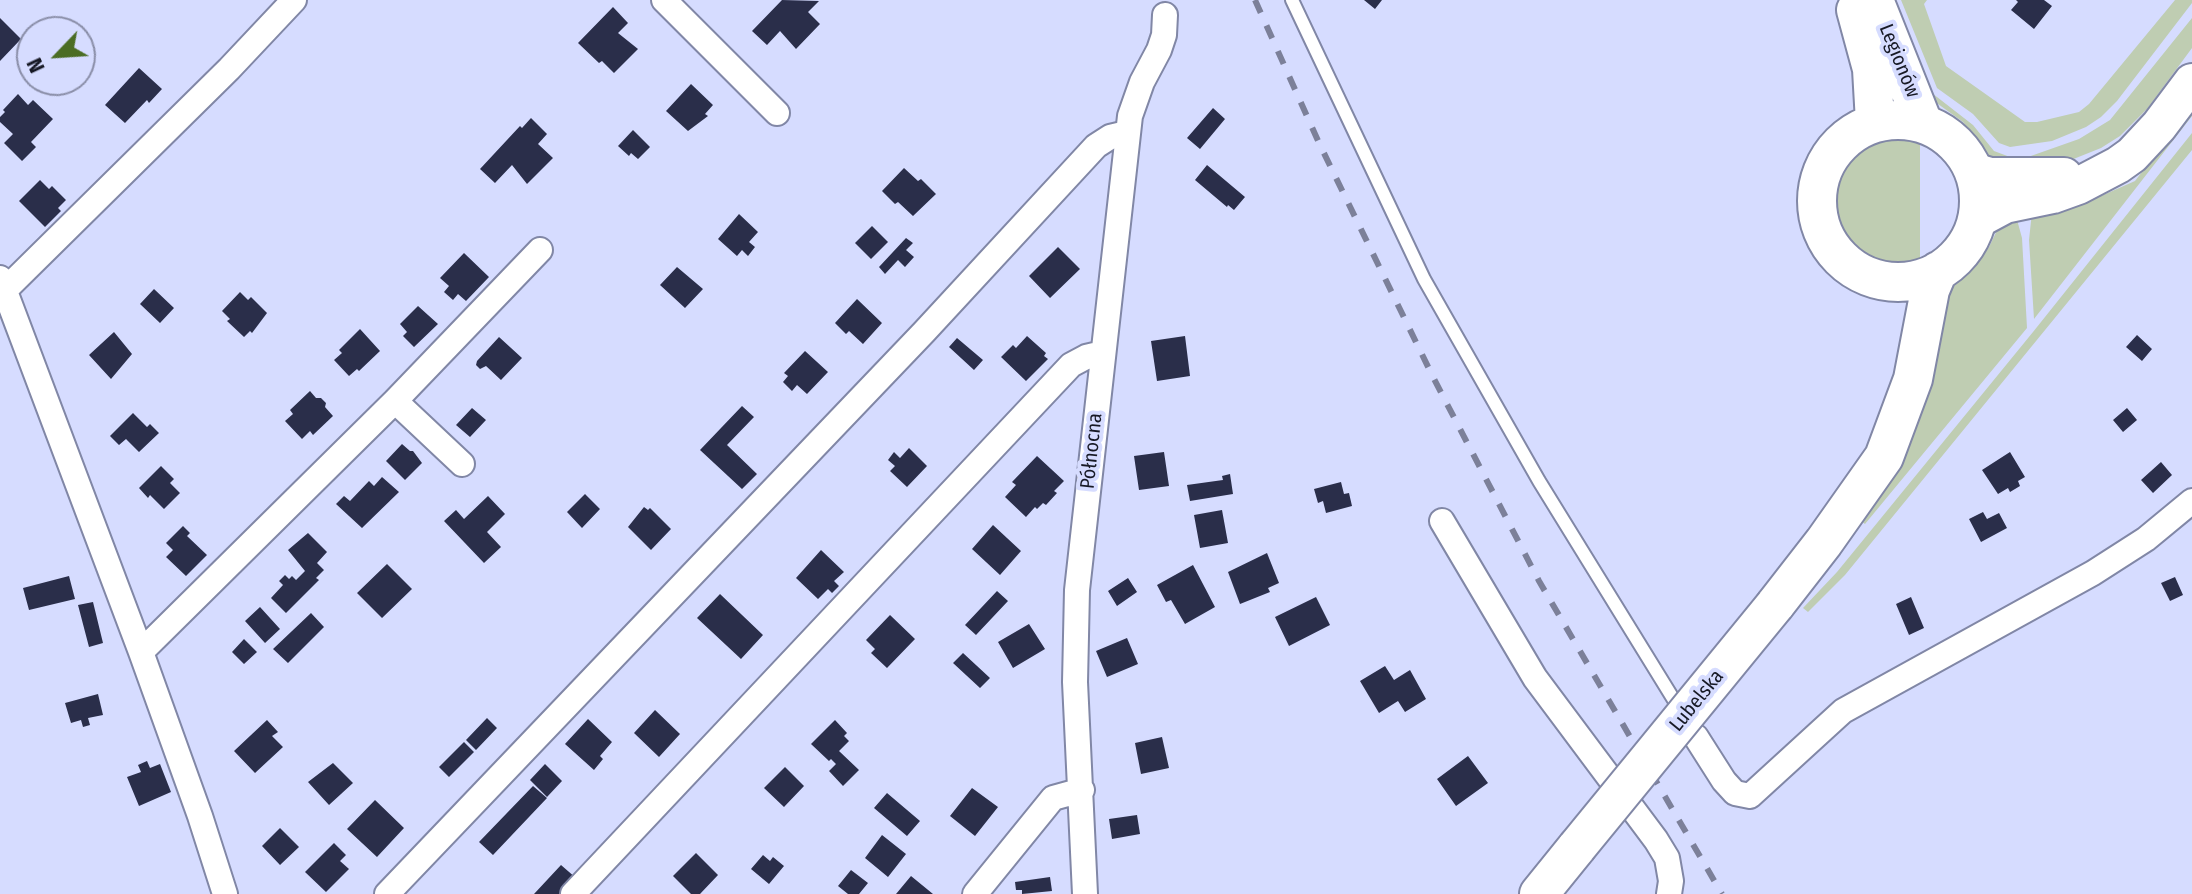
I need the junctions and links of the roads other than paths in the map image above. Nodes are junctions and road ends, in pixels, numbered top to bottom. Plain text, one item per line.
1 (294, 0) edge
2 (664, 0) edge
3 (1292, 0) edge
4 (1853, 0) edge
5 (1874, 0) edge
6 (1165, 15) dead end
7 (2192, 82) edge
8 (777, 113) dead end
9 (1875, 122) junction
10 (1923, 123) junction
11 (1127, 133) junction
12 (1973, 171) junction
13 (2101, 172) junction
14 (1977, 220) junction
15 (540, 250) dead end
16 (1938, 271) junction
17 (1892, 281) junction
18 (2, 284) edge
19 (1103, 353) junction
20 (395, 401) junction
21 (462, 464) dead end
22 (2192, 501) edge
23 (1850, 503) junction
24 (1442, 521) dead end
25 (141, 652) junction
26 (1674, 700) dead end
27 (1696, 737) dead end
28 (1082, 790) junction
29 (225, 894) edge
30 (387, 894) edge
31 (573, 894) edge
32 (975, 894) edge
33 (1085, 894) edge
34 (1539, 894) edge
35 (1669, 894) edge

1 - 18 street
2 - 8 street
3 - 26 lane
4 - 9 highway, Legionów
5 - 10 highway, Legionów
6 - 11 street, Północna
7 - 13 main road
9 - 10 highway
9 - 17 highway
10 - 12 highway
11 - 19 street, Północna
11 - 30 street
12 - 13 main road
12 - 14 highway
13 - 14 main road
14 - 16 highway
15 - 20 street
16 - 17 highway
16 - 23 highway, Lubelska
17 - 23 highway, Lubelska
18 - 25 street
19 - 28 street, Północna
19 - 31 street
20 - 21 street
20 - 25 street
22 - 27 street
23 - 34 highway, Lubelska, bridge
24 - 35 street
25 - 29 street
28 - 32 street
28 - 33 street, Północna

